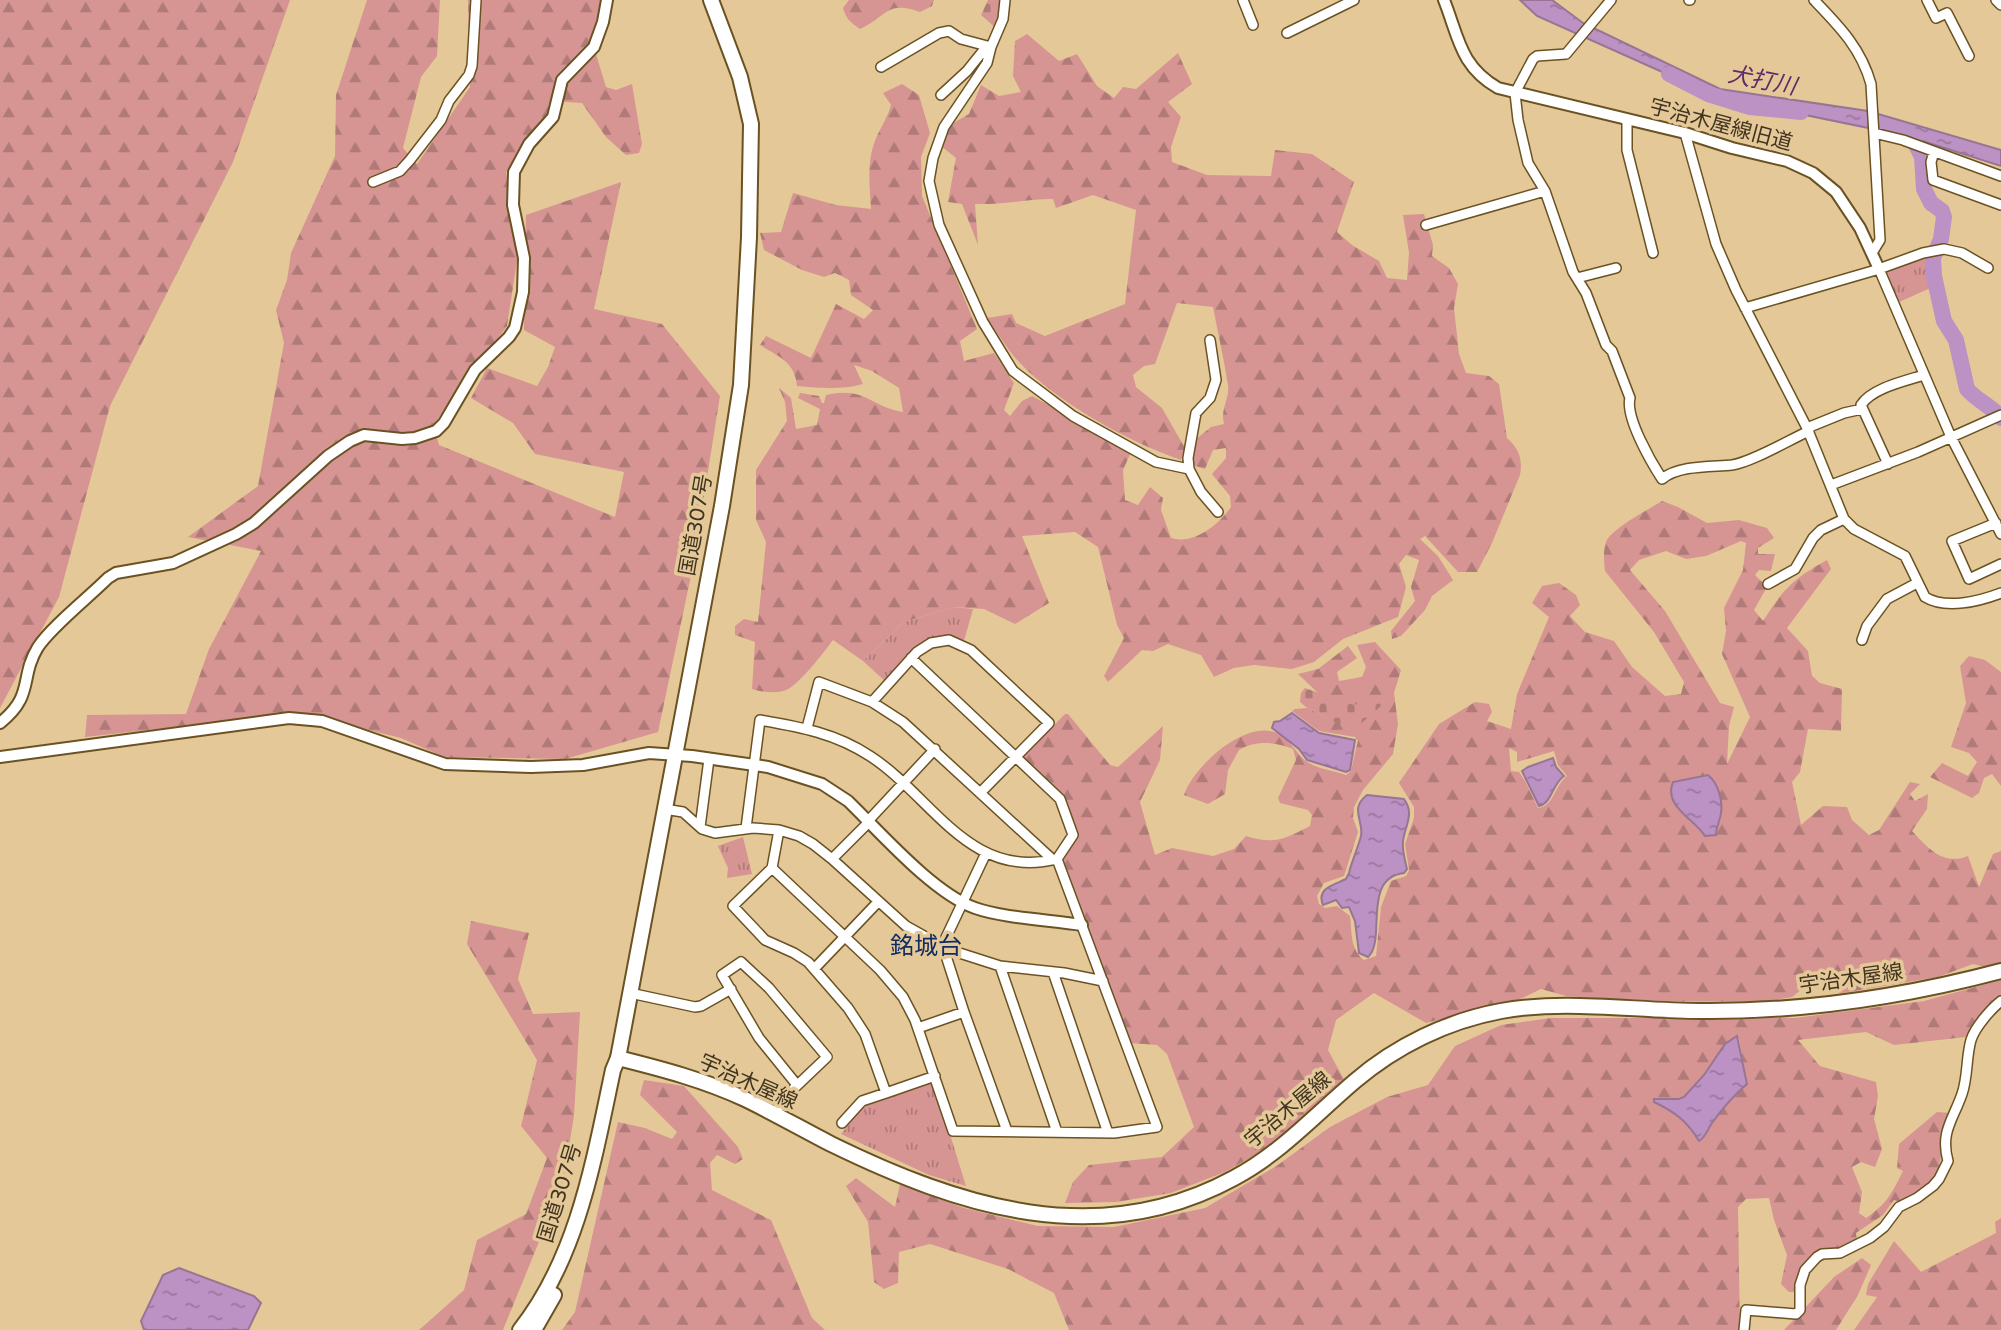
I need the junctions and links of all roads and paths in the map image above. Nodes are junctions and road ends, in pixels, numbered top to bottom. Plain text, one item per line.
1 (476, 0) edge
2 (607, 0) edge
3 (711, 0) edge
4 (1006, 0) edge
5 (1243, 0) edge
6 (1354, 0) edge
7 (1444, 0) edge
8 (1611, 0) edge
9 (1814, 0) edge
10 (1927, 0) edge
11 (1996, 0) edge
12 (2001, 5) edge
13 (1253, 25) dead end
14 (1287, 33) dead end
15 (991, 47) junction
16 (1969, 56) dead end
17 (881, 67) dead end
18 (1515, 93) junction
19 (940, 95) dead end
20 (1627, 119) junction
21 (1874, 131) junction
22 (1685, 133) junction
23 (1930, 151) junction
24 (2001, 176) edge
25 (373, 182) dead end
26 (1545, 191) junction
27 (2001, 205) edge
28 (1426, 225) dead end
29 (1653, 253) dead end
30 (1872, 253) junction
31 (1616, 268) dead end
32 (1988, 268) dead end
33 (1879, 269) junction
34 (1577, 278) junction
35 (1745, 309) junction
36 (1210, 340) dead end
37 (1924, 375) junction
38 (1862, 409) junction
39 (2001, 415) edge
40 (1808, 430) junction
41 (1951, 437) junction
42 (1888, 464) junction
43 (1189, 469) junction
44 (1831, 485) junction
45 (1218, 512) dead end
46 (1844, 519) junction
47 (1996, 523) junction
48 (2001, 534) edge
49 (2001, 565) edge
50 (1917, 583) junction
51 (1768, 584) dead end
52 (2001, 593) edge
53 (1862, 640) dead end
54 (911, 659) junction
55 (872, 702) junction
56 (0, 723) edge
57 (807, 728) junction
58 (935, 749) junction
59 (674, 754) junction
60 (0, 757) edge
61 (1014, 757) junction
62 (709, 759) junction
63 (754, 765) junction
64 (904, 783) junction
65 (980, 793) junction
66 (664, 809) junction
67 (868, 821) junction
68 (700, 827) junction
69 (746, 828) junction
70 (779, 830) junction
71 (986, 853) junction
72 (832, 859) junction
73 (1055, 860) junction
74 (772, 868) junction
75 (878, 902) junction
76 (963, 903) junction
77 (1082, 925) junction
78 (845, 937) junction
79 (945, 947) junction
80 (1000, 966) junction
81 (814, 970) junction
82 (2001, 971) edge
83 (1053, 972) junction
84 (1103, 981) junction
85 (731, 989) junction
86 (630, 993) junction
87 (2001, 1001) edge
88 (964, 1012) junction
89 (918, 1028) junction
90 (618, 1058) junction
91 (935, 1076) junction
92 (797, 1085) junction
93 (886, 1093) junction
94 (774, 1115) junction
95 (842, 1123) dead end
96 (1007, 1131) junction
97 (1057, 1132) junction
98 (1108, 1133) junction
99 (520, 1330) edge
100 (534, 1330) edge
101 (1744, 1330) edge

1 - 25 street
2 - 56 street
3 - 59 main road, 国道307号
4 - 15 street
5 - 13 street
6 - 14 street
7 - 18 street, 宇治木屋線旧道
8 - 18 street
9 - 21 street
10 - 16 street
11 - 12 street
15 - 17 street
15 - 19 street
15 - 43 street
18 - 20 street, 宇治木屋線旧道
18 - 26 street
20 - 22 street, 宇治木屋線旧道
20 - 29 street
21 - 23 street
21 - 30 street
22 - 30 street, 宇治木屋線旧道
22 - 35 street
23 - 24 street
23 - 27 street
26 - 28 street
26 - 34 street
30 - 33 street, 宇治木屋線旧道
31 - 34 street
32 - 33 street
33 - 35 street
33 - 37 street, 宇治木屋線旧道
34 - 40 street
35 - 40 street
36 - 43 street
37 - 38 street
37 - 41 street, 宇治木屋線旧道
38 - 40 street
38 - 42 street
39 - 41 street
40 - 44 street
41 - 42 street
41 - 47 street, 宇治木屋線旧道
42 - 44 street
43 - 45 street
44 - 46 street
46 - 50 street
46 - 51 street
47 - 48 street, 宇治木屋線旧道
47 - 49 street
50 - 52 street
50 - 53 street
54 - 55 street
54 - 61 street
54 - 61 street
55 - 57 street
55 - 58 street
57 - 63 street
57 - 64 street
58 - 64 street
58 - 65 street
59 - 60 street
59 - 62 street
59 - 66 main road, 国道307号
61 - 65 street
61 - 73 street
62 - 63 street
62 - 68 street
63 - 67 street
63 - 69 street
64 - 67 street
64 - 71 street
65 - 73 street
66 - 68 street
66 - 86 main road, 国道307号
67 - 72 street
67 - 76 street
68 - 69 street
69 - 70 street
70 - 72 street
70 - 74 street
71 - 73 street
71 - 76 street
72 - 75 street
73 - 77 street
74 - 78 street
74 - 81 street
75 - 78 street
75 - 79 street
76 - 77 street
76 - 79 street
77 - 84 street
78 - 81 street
78 - 89 street
79 - 80 street
79 - 88 street
80 - 83 street
80 - 97 street
81 - 93 street
82 - 94 main road, 宇治木屋線
83 - 84 street
83 - 98 street
84 - 98 street
85 - 86 street
85 - 92 street
85 - 92 street
86 - 90 main road, 国道307号
87 - 101 street
88 - 89 street
88 - 96 street
89 - 91 street
90 - 94 main road, 宇治木屋線
90 - 99 main road, 国道307号
90 - 100 main road, 国道307号
91 - 93 street
91 - 96 street
92 - 94 street
93 - 95 street
96 - 97 street
97 - 98 street

